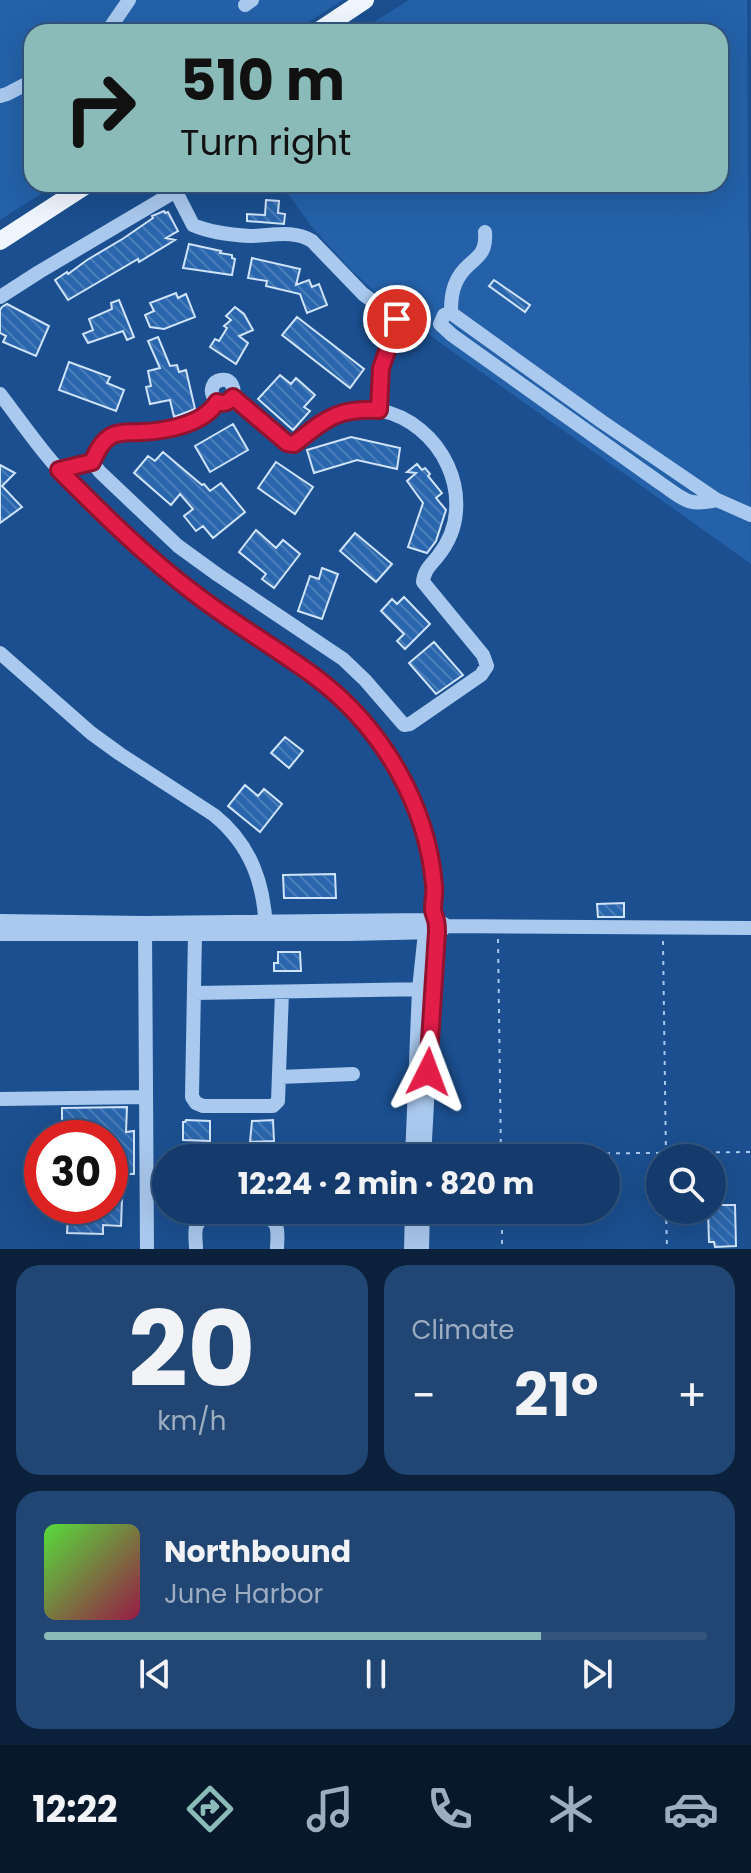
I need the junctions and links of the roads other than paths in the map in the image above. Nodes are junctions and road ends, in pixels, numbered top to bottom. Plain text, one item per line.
1 (129, 0) edge
2 (365, 0) edge
3 (112, 24) edge
4 (329, 24) edge
5 (24, 86) edge
6 (0, 96) edge
7 (76, 192) edge
8 (166, 192) edge
9 (176, 192) edge
10 (485, 232) dead end
11 (0, 241) edge
12 (0, 297) edge
13 (0, 394) edge
14 (379, 410) junction
15 (92, 462) junction
16 (59, 470) junction
17 (751, 515) edge
18 (0, 653) edge
19 (0, 921) edge
20 (434, 924) junction
21 (145, 928) junction
22 (266, 928) junction
23 (751, 928) edge
24 (0, 934) edge
25 (195, 934) junction
26 (425, 988) junction
27 (282, 992) junction
28 (194, 993) junction
29 (353, 1074) dead end
30 (280, 1077) junction
31 (146, 1097) junction
32 (0, 1099) edge
33 (419, 1144) edge
34 (412, 1224) edge
35 (423, 1224) edge
36 (147, 1249) edge
37 (196, 1249) edge
38 (277, 1249) edge
39 (411, 1249) edge
40 (422, 1249) edge

1 - 3 street
2 - 4 main road
5 - 6 street
7 - 11 main road
8 - 12 street
9 - 14 street
10 - 17 street
13 - 16 street
14 - 15 street
14 - 15 street
15 - 16 street
16 - 20 street
18 - 22 street
19 - 21 street
20 - 22 street
20 - 23 street
20 - 26 street
21 - 22 street
21 - 24 street
21 - 25 street
21 - 31 street
22 - 25 street
25 - 28 street
26 - 27 street
26 - 33 street
27 - 28 street
27 - 30 street
28 - 30 street
29 - 30 street
31 - 32 street
31 - 36 street
34 - 39 street
35 - 40 street
37 - 38 street

